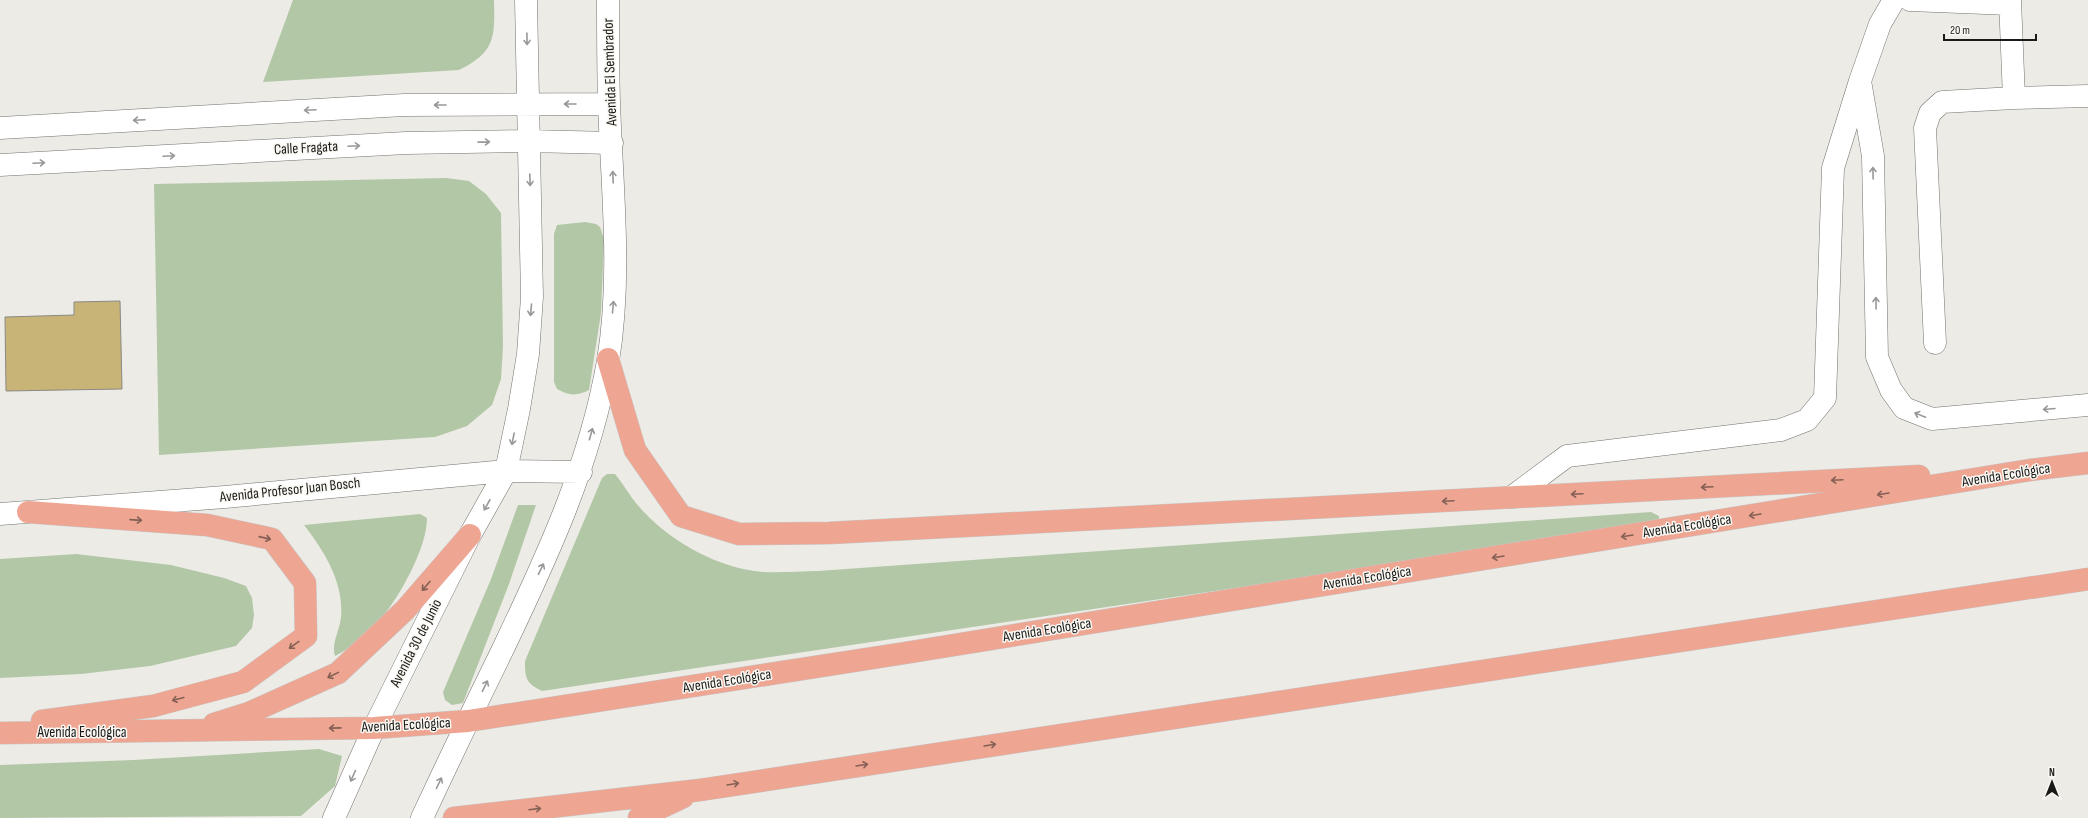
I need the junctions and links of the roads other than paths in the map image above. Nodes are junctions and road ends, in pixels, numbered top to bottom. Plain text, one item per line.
1 (526, 0) edge
2 (608, 0) edge
3 (1894, 0) edge
4 (1910, 0) edge
5 (2010, 2) edge
6 (1860, 81) junction
7 (2088, 96) edge
8 (2014, 98) junction
9 (528, 104) junction
10 (609, 104) junction
11 (0, 128) edge
12 (529, 141) junction
13 (612, 143) junction
14 (0, 165) edge
15 (1936, 343) dead end
16 (608, 360) junction
17 (2088, 405) edge
18 (2088, 463) edge
19 (2030, 470) junction
20 (506, 471) junction
21 (581, 472) junction
22 (1512, 497) junction
23 (28, 512) junction
24 (0, 514) edge
25 (470, 535) junction
26 (2088, 579) edge
27 (468, 721) junction
28 (0, 727) edge
29 (374, 728) junction
30 (189, 731) junction
31 (0, 733) edge
32 (700, 790) junction
33 (334, 818) edge
34 (422, 818) edge
35 (454, 818) edge
36 (639, 818) edge

1 -> 9 street
2 - 10 street, Avenida El Sembrador
3 - 6 street
4 - 5 street
5 - 8 street
17 -> 6 street
6 - 22 street
7 - 8 street
8 - 15 street
10 -> 9 street
9 -> 11 street
9 - 12 street
10 - 13 street, Avenida El Sembrador
12 - 13 street, Calle Fragata
14 -> 12 street, Calle Fragata
12 -> 20 street, Avenida 30 de Junio
16 -> 13 street, Avenida El Sembrador
21 -> 16 street, Avenida El Sembrador
22 -> 16 main road
18 - 19 main road, Avenida Ecológica
19 -> 22 main road
19 -> 27 main road, Avenida Ecológica
20 - 21 street, Avenida Profesor Juan Bosch
20 - 23 street, Avenida Profesor Juan Bosch
20 -> 25 street, Avenida 30 de Junio
27 -> 21 street
23 - 24 street, Avenida Profesor Juan Bosch
23 -> 28 main road
25 - 29 street, Avenida 30 de Junio
25 -> 30 main road
32 -> 26 main road
27 - 29 main road, Avenida Ecológica
34 -> 27 street
29 -> 30 main road, Avenida Ecológica
29 -> 33 street, Avenida 30 de Junio
30 - 31 main road, Avenida Ecológica
35 -> 32 main road
32 - 36 main road

